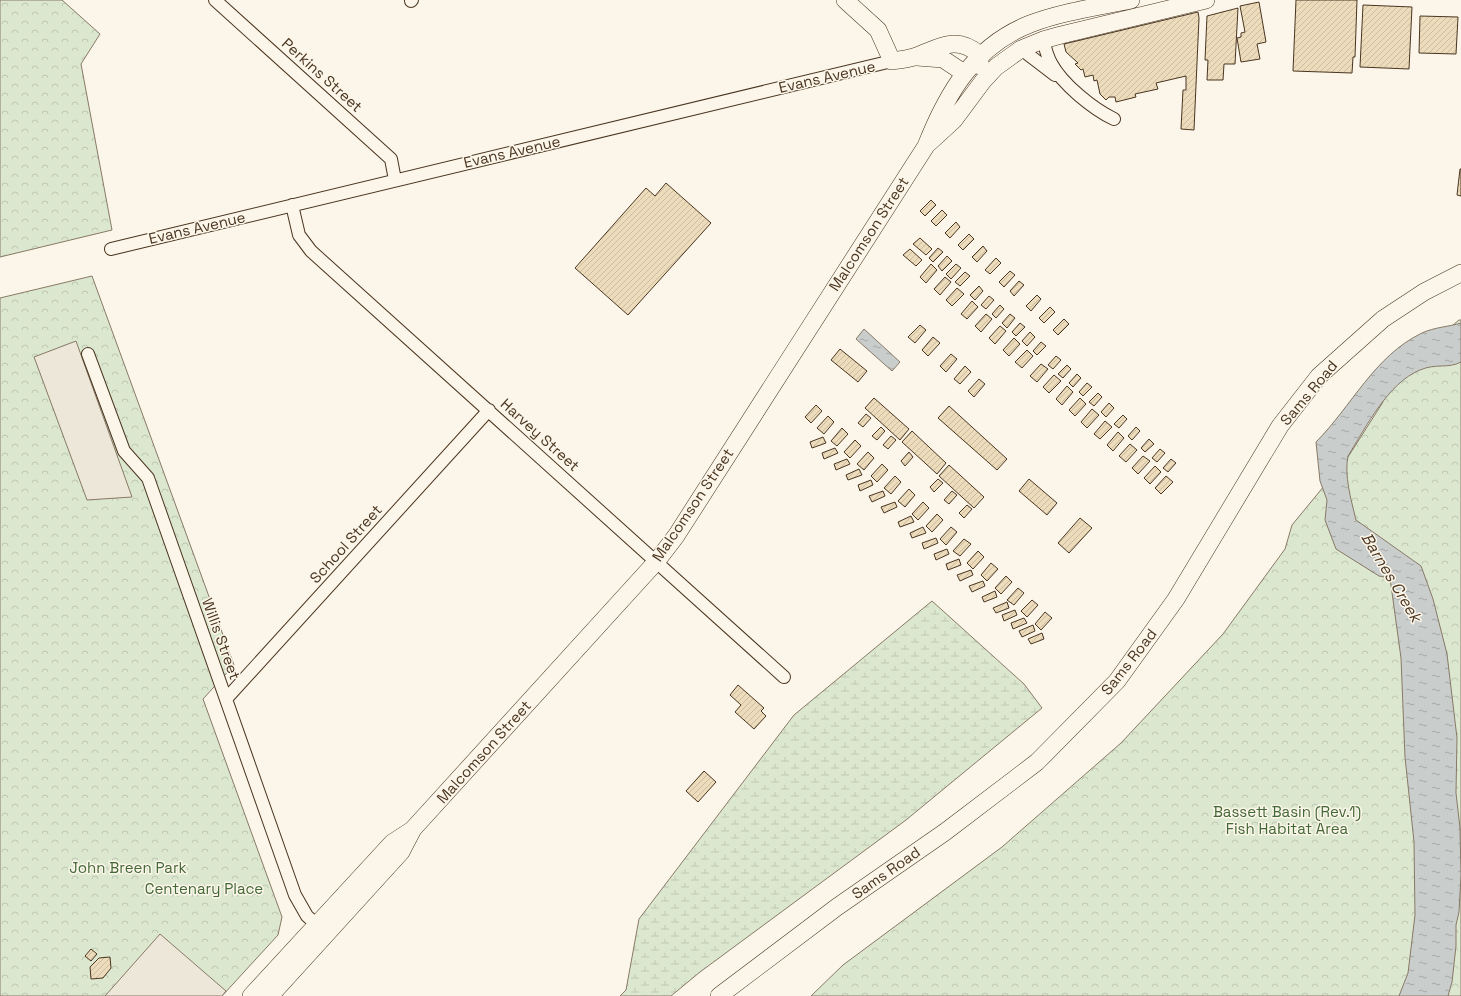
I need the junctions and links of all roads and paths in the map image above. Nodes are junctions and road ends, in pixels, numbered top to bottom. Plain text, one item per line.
1 (215, 0) edge
2 (845, 0) edge
3 (1131, 0) edge
4 (1206, 0) edge
5 (1017, 30) junction
6 (1043, 40) junction
7 (1021, 49) junction
8 (913, 57) junction
9 (1004, 60) junction
10 (892, 61) junction
11 (975, 66) junction
12 (1066, 82) junction
13 (978, 86) junction
14 (1114, 119) dead end
15 (926, 146) junction
16 (395, 180) junction
17 (292, 205) junction
18 (111, 249) dead end
19 (1461, 273) edge
20 (88, 354) dead end
21 (488, 410) junction
22 (656, 562) junction
23 (784, 677) dead end
24 (226, 699) junction
25 (322, 929) junction
26 (722, 994) edge
27 (251, 996) edge
28 (270, 996) edge

1 - 16 street, Perkins Street
2 - 10 main road
3 - 5 main road
4 - 6 main road
5 - 6 main road
5 - 11 main road
6 - 7 main road
6 - 12 street
7 - 9 main road
7 - 12 street
8 - 10 main road, Evans Avenue
8 - 11 main road, Evans Avenue
8 - 11 main road, Evans Avenue
9 - 11 main road
9 - 13 main road
10 - 16 street, Evans Avenue
11 - 13 main road
11 - 15 main road, Malcomson Street
12 - 14 street
13 - 15 main road, Malcomson Street
15 - 22 main road, Malcomson Street
16 - 17 street, Evans Avenue
17 - 18 street, Evans Avenue
17 - 21 street, Harvey Street
19 - 26 main road, Sams Road
20 - 24 street, Willis Street
21 - 22 street, Harvey Street
21 - 24 street, School Street
22 - 23 street, Harvey Street
22 - 25 main road, Malcomson Street
24 - 25 street, Willis Street
25 - 27 main road, Malcomson Street
25 - 28 main road, Malcomson Street

